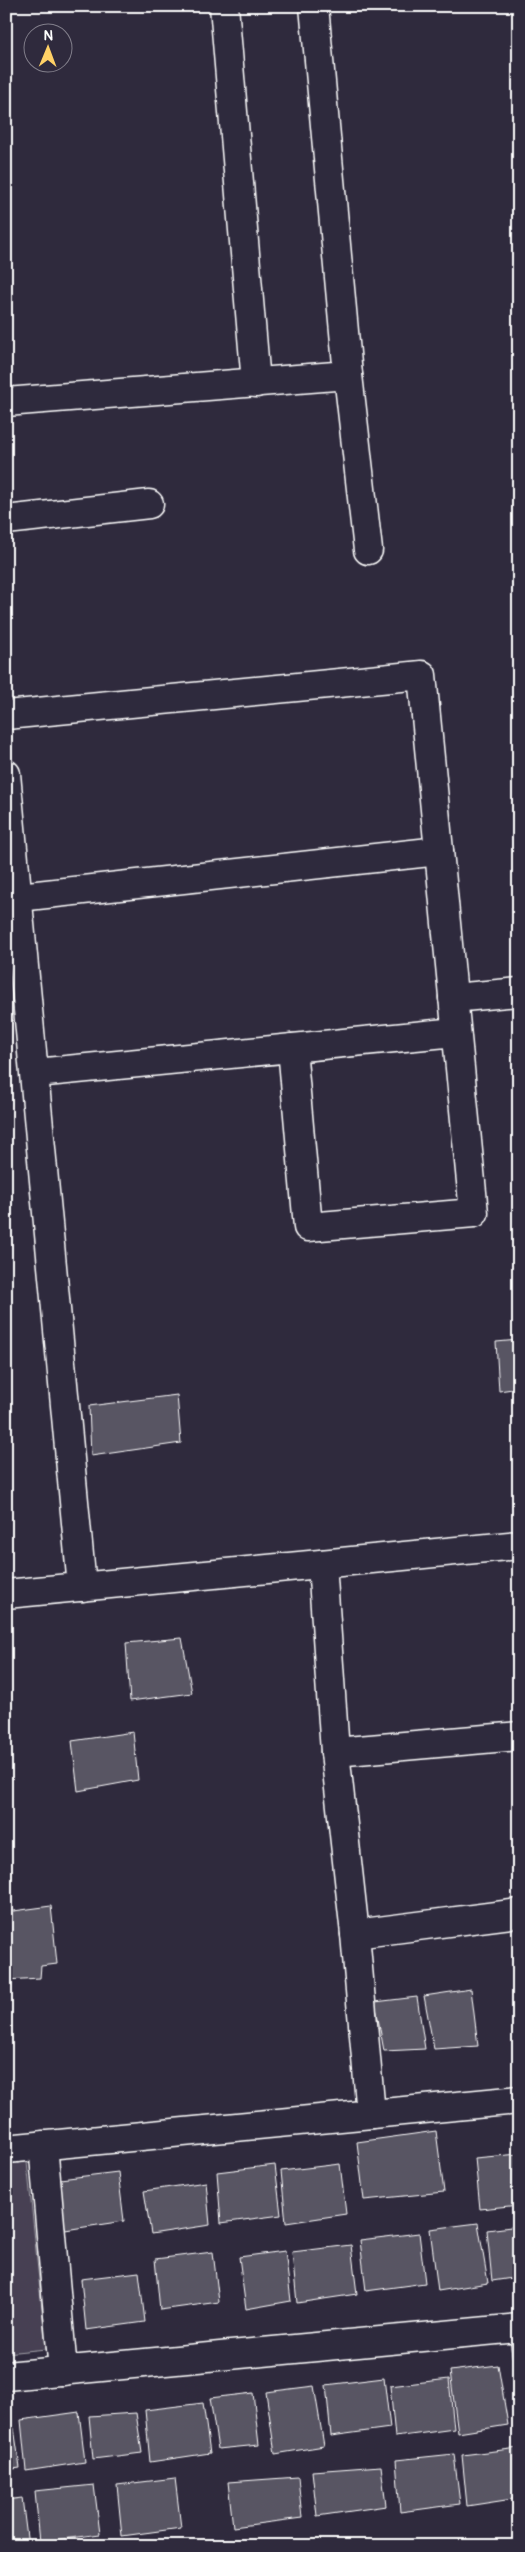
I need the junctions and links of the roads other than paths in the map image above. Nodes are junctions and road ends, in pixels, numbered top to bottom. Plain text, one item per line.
1 (224, 6) edge
2 (314, 6) edge
3 (348, 375) junction
4 (256, 383) junction
5 (6, 402) edge
6 (149, 504) dead end
7 (6, 520) edge
8 (368, 550) dead end
9 (6, 715) edge
10 (6, 774) edge
11 (438, 851) junction
12 (19, 897) junction
13 (16, 976) edge
14 (519, 992) edge
15 (453, 998) junction
16 (456, 1032) junction
17 (292, 1048) junction
18 (36, 1073) junction
19 (519, 1545) edge
20 (322, 1564) junction
21 (82, 1587) junction
22 (6, 1594) edge
23 (519, 1736) edge
24 (335, 1752) junction
25 (519, 1913) edge
26 (355, 1934) junction
27 (519, 2100) edge
28 (371, 2114) junction
29 (43, 2145) junction
30 (6, 2149) edge
31 (519, 2328) edge
32 (63, 2371) junction
33 (6, 2376) edge

1 - 4 street
2 - 3 street
3 - 4 street
3 - 8 street
4 - 5 street
6 - 7 street
9 - 11 street
10 - 12 street
11 - 12 street
11 - 15 street
12 - 13 street
13 - 18 street
14 - 15 street
15 - 16 street
16 - 17 street
16 - 17 street
17 - 18 street
18 - 21 street
19 - 20 street
20 - 21 street
20 - 24 street
21 - 22 street
23 - 24 street
24 - 26 street
25 - 26 street
26 - 28 street
27 - 28 street
28 - 29 street
29 - 30 street
29 - 32 street
31 - 32 street
32 - 33 street

